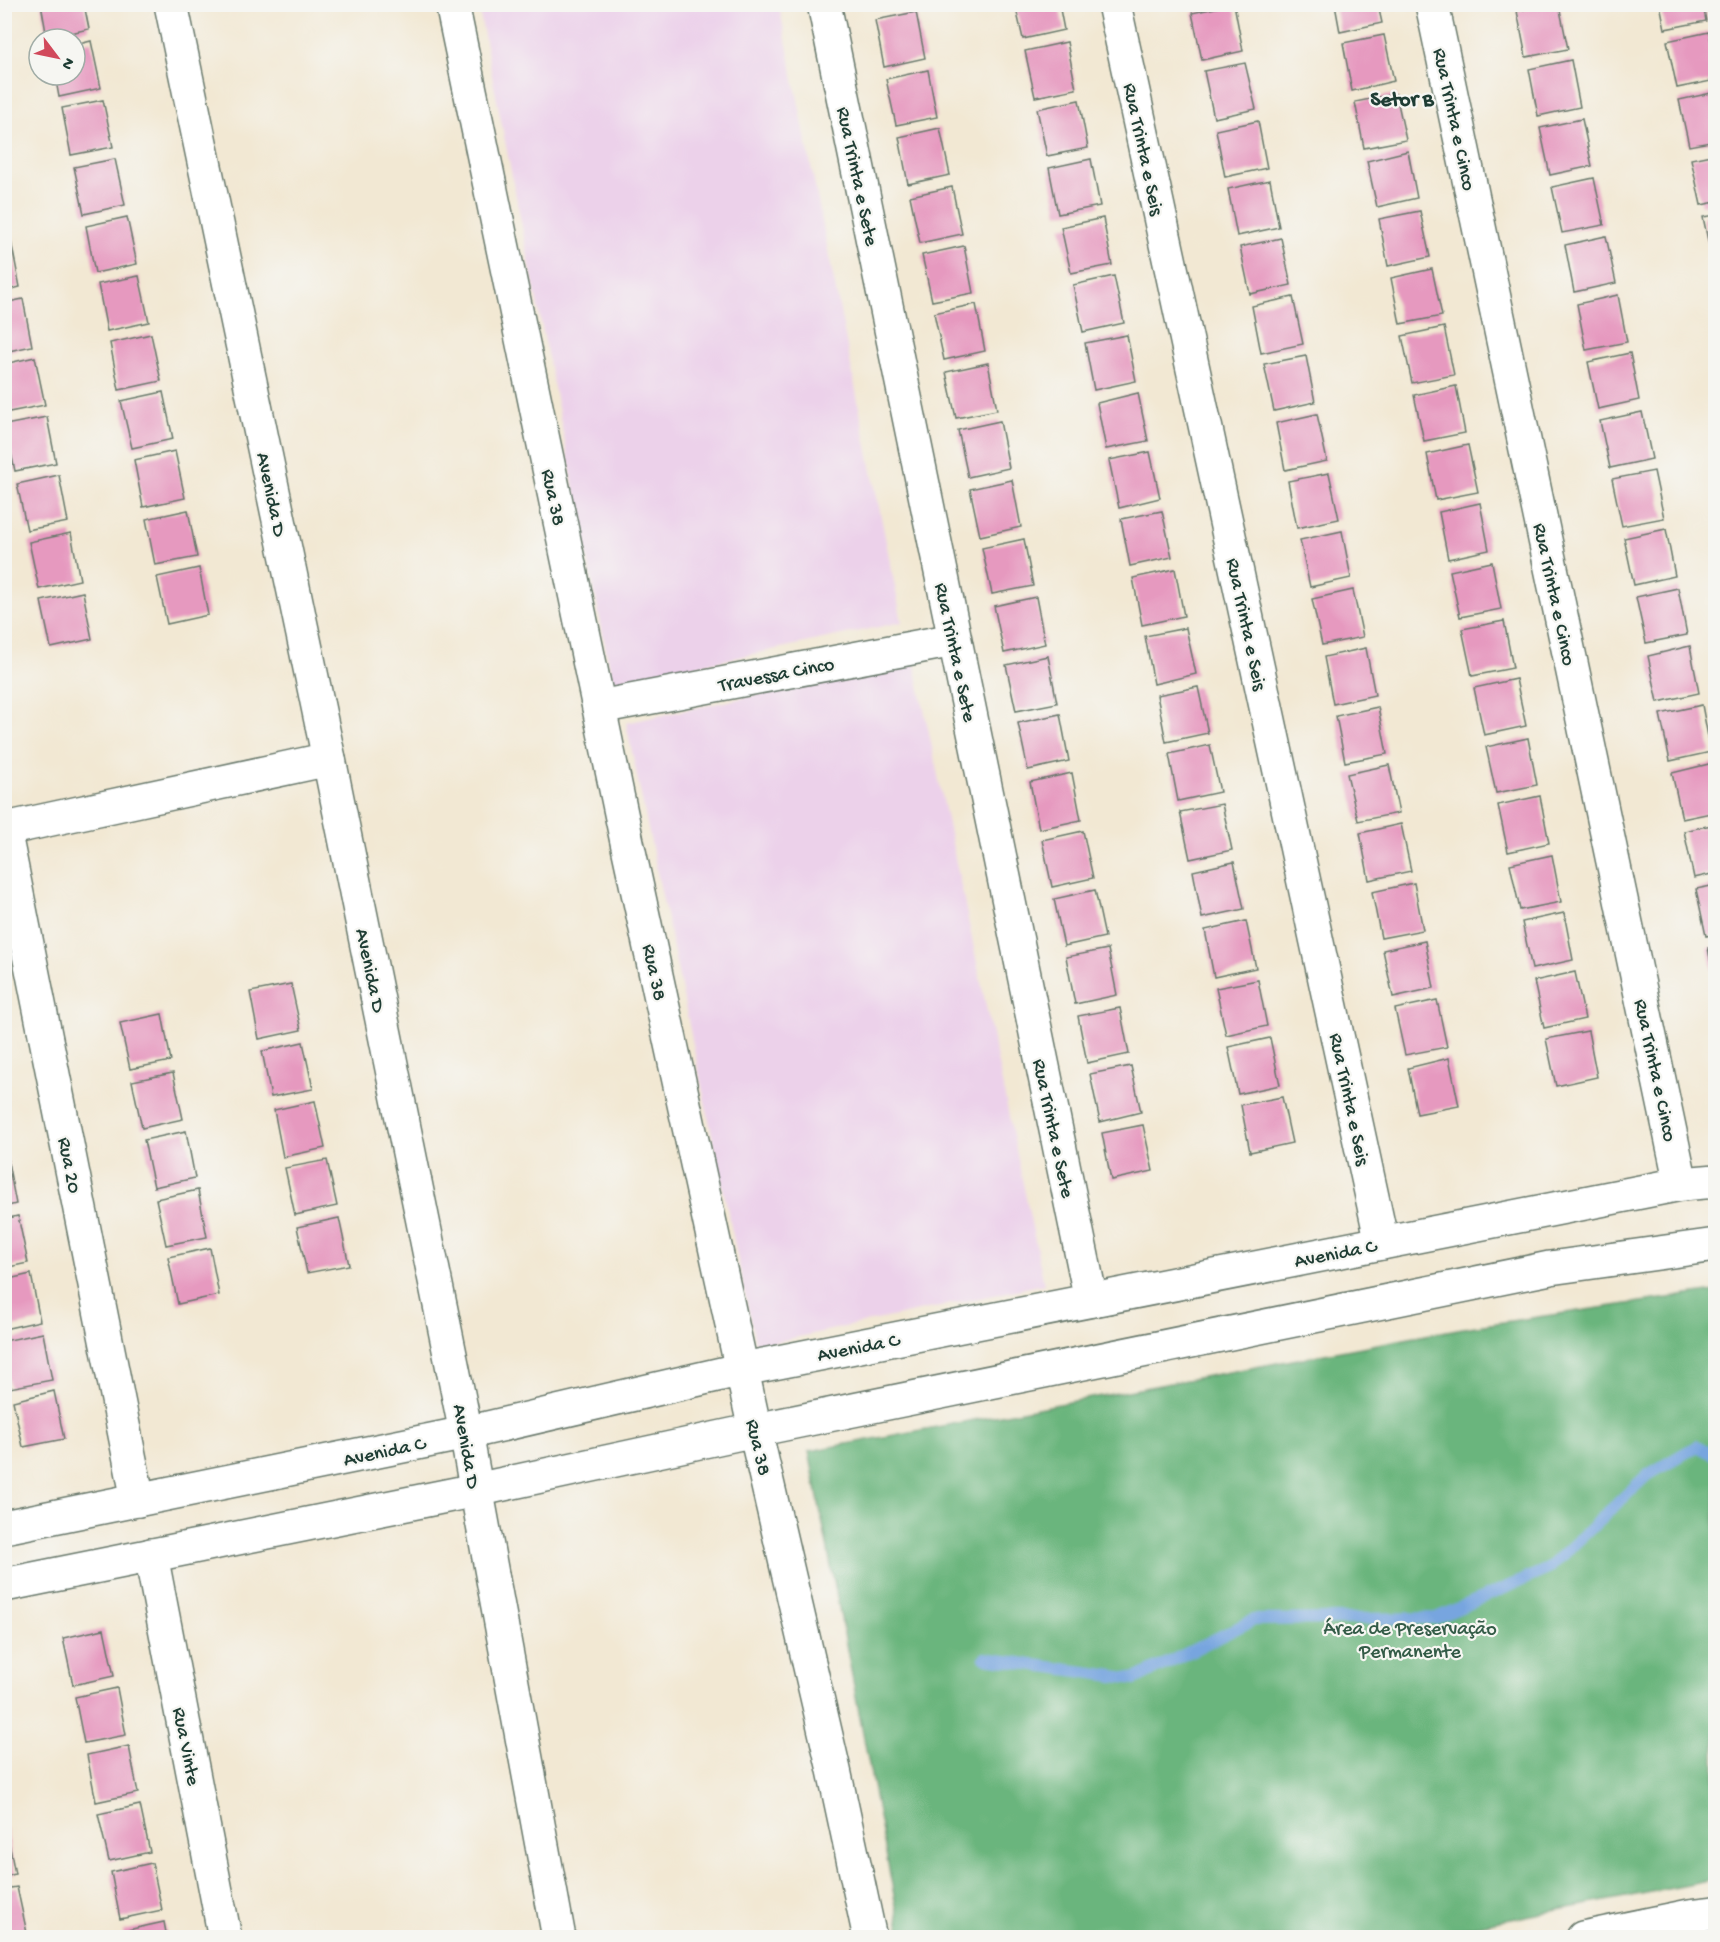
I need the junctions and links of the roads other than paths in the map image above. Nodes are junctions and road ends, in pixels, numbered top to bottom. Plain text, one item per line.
1 (171, 4) edge
2 (452, 4) edge
3 (824, 4) edge
4 (1114, 4) edge
5 (1432, 4) edge
6 (954, 640) junction
7 (599, 707) junction
8 (329, 759) junction
9 (5, 829) edge
10 (1716, 1181) edge
11 (1681, 1184) junction
12 (1382, 1243) junction
13 (1716, 1245) edge
14 (1091, 1300) junction
15 (743, 1369) junction
16 (755, 1430) junction
17 (466, 1433) junction
18 (476, 1490) junction
19 (138, 1500) junction
20 (4, 1527) edge
21 (151, 1555) junction
22 (4, 1585) edge
23 (1698, 1922) edge
24 (225, 1938) edge
25 (559, 1938) edge
26 (870, 1938) edge
27 (1583, 1938) edge

1 - 8 street, Avenida D
2 - 7 street, Rua 38
3 - 6 street, Rua Trinta e Sete
4 - 12 street, Rua Trinta e Seis
5 - 11 street, Rua Trinta e Cinco
6 - 7 street, Travessa Cinco
6 - 14 street, Rua Trinta e Sete
7 - 15 street, Rua 38
8 - 9 street
8 - 17 street, Avenida D
9 - 19 street, Rua 20
10 - 11 street, Avenida C
11 - 12 street, Avenida C
12 - 14 street, Avenida C
13 - 16 street
14 - 15 street, Avenida C
15 - 16 street, Rua 38
15 - 17 street, Avenida C
16 - 18 street
16 - 26 street, Rua 38
17 - 18 street, Avenida D
17 - 19 street, Avenida C
18 - 21 street
18 - 25 street, Avenida D
19 - 20 street, Avenida C
21 - 22 street
21 - 24 street, Rua Vinte
23 - 27 street

